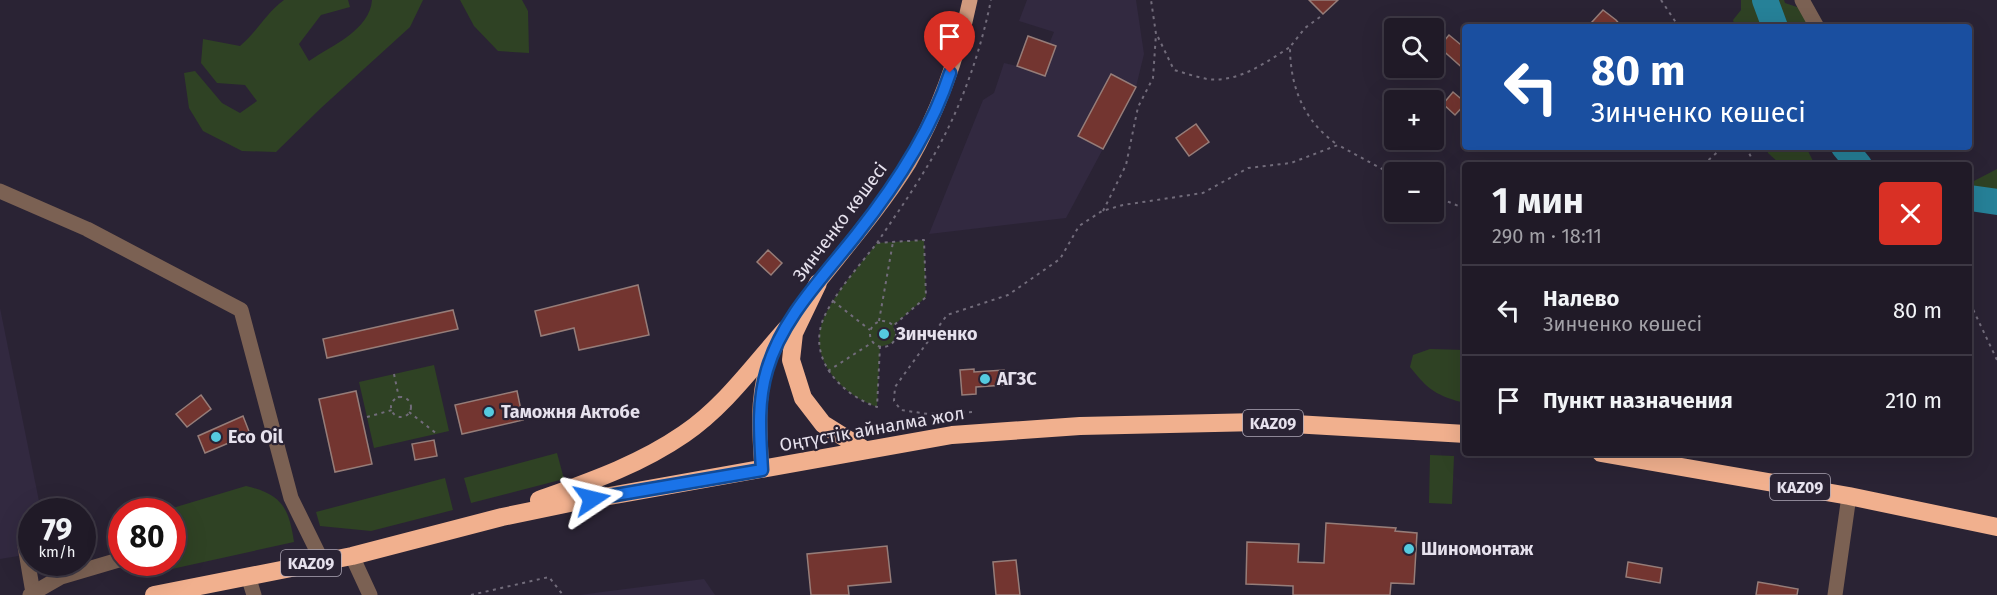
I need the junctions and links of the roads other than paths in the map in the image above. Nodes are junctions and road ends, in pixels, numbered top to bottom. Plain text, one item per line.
1 (970, 0) edge
2 (1802, 0) edge
3 (1814, 24) edge
4 (0, 191) edge
5 (819, 283) junction
6 (786, 329) junction
7 (1462, 434) edge
8 (863, 449) junction
9 (1618, 456) edge
10 (762, 470) junction
11 (1849, 496) junction
12 (502, 517) junction
13 (1997, 527) edge
14 (352, 556) junction
15 (322, 561) junction
16 (108, 563) edge
17 (29, 576) edge
18 (248, 576) junction
19 (31, 594) edge
20 (154, 595) edge
21 (254, 595) edge
22 (369, 595) edge
23 (1835, 595) edge

1 - 5 main road, Зинченко көшесі
2 - 3 street
4 - 15 street
5 - 6 main road, Зинченко көшесі
5 - 8 highway
6 - 10 main road, Зинченко көшесі
6 - 12 highway
7 - 8 highway, Оңтүстік айналма жол / KAZ09
8 - 10 highway, Оңтүстік айналма жол / KAZ09
9 - 11 highway, KAZ09
10 - 12 highway, Оңтүстік айналма жол / KAZ09
11 - 13 highway, KAZ09
11 - 23 street
12 - 14 highway, Оңтүстік айналма жол / KAZ09
14 - 15 highway, Оңтүстік айналма жол / KAZ09
14 - 22 street
15 - 18 highway, Оңтүстік айналма жол / KAZ09
16 - 19 street
17 - 19 street
18 - 20 highway, Оңтүстік айналма жол / KAZ09
18 - 21 street

